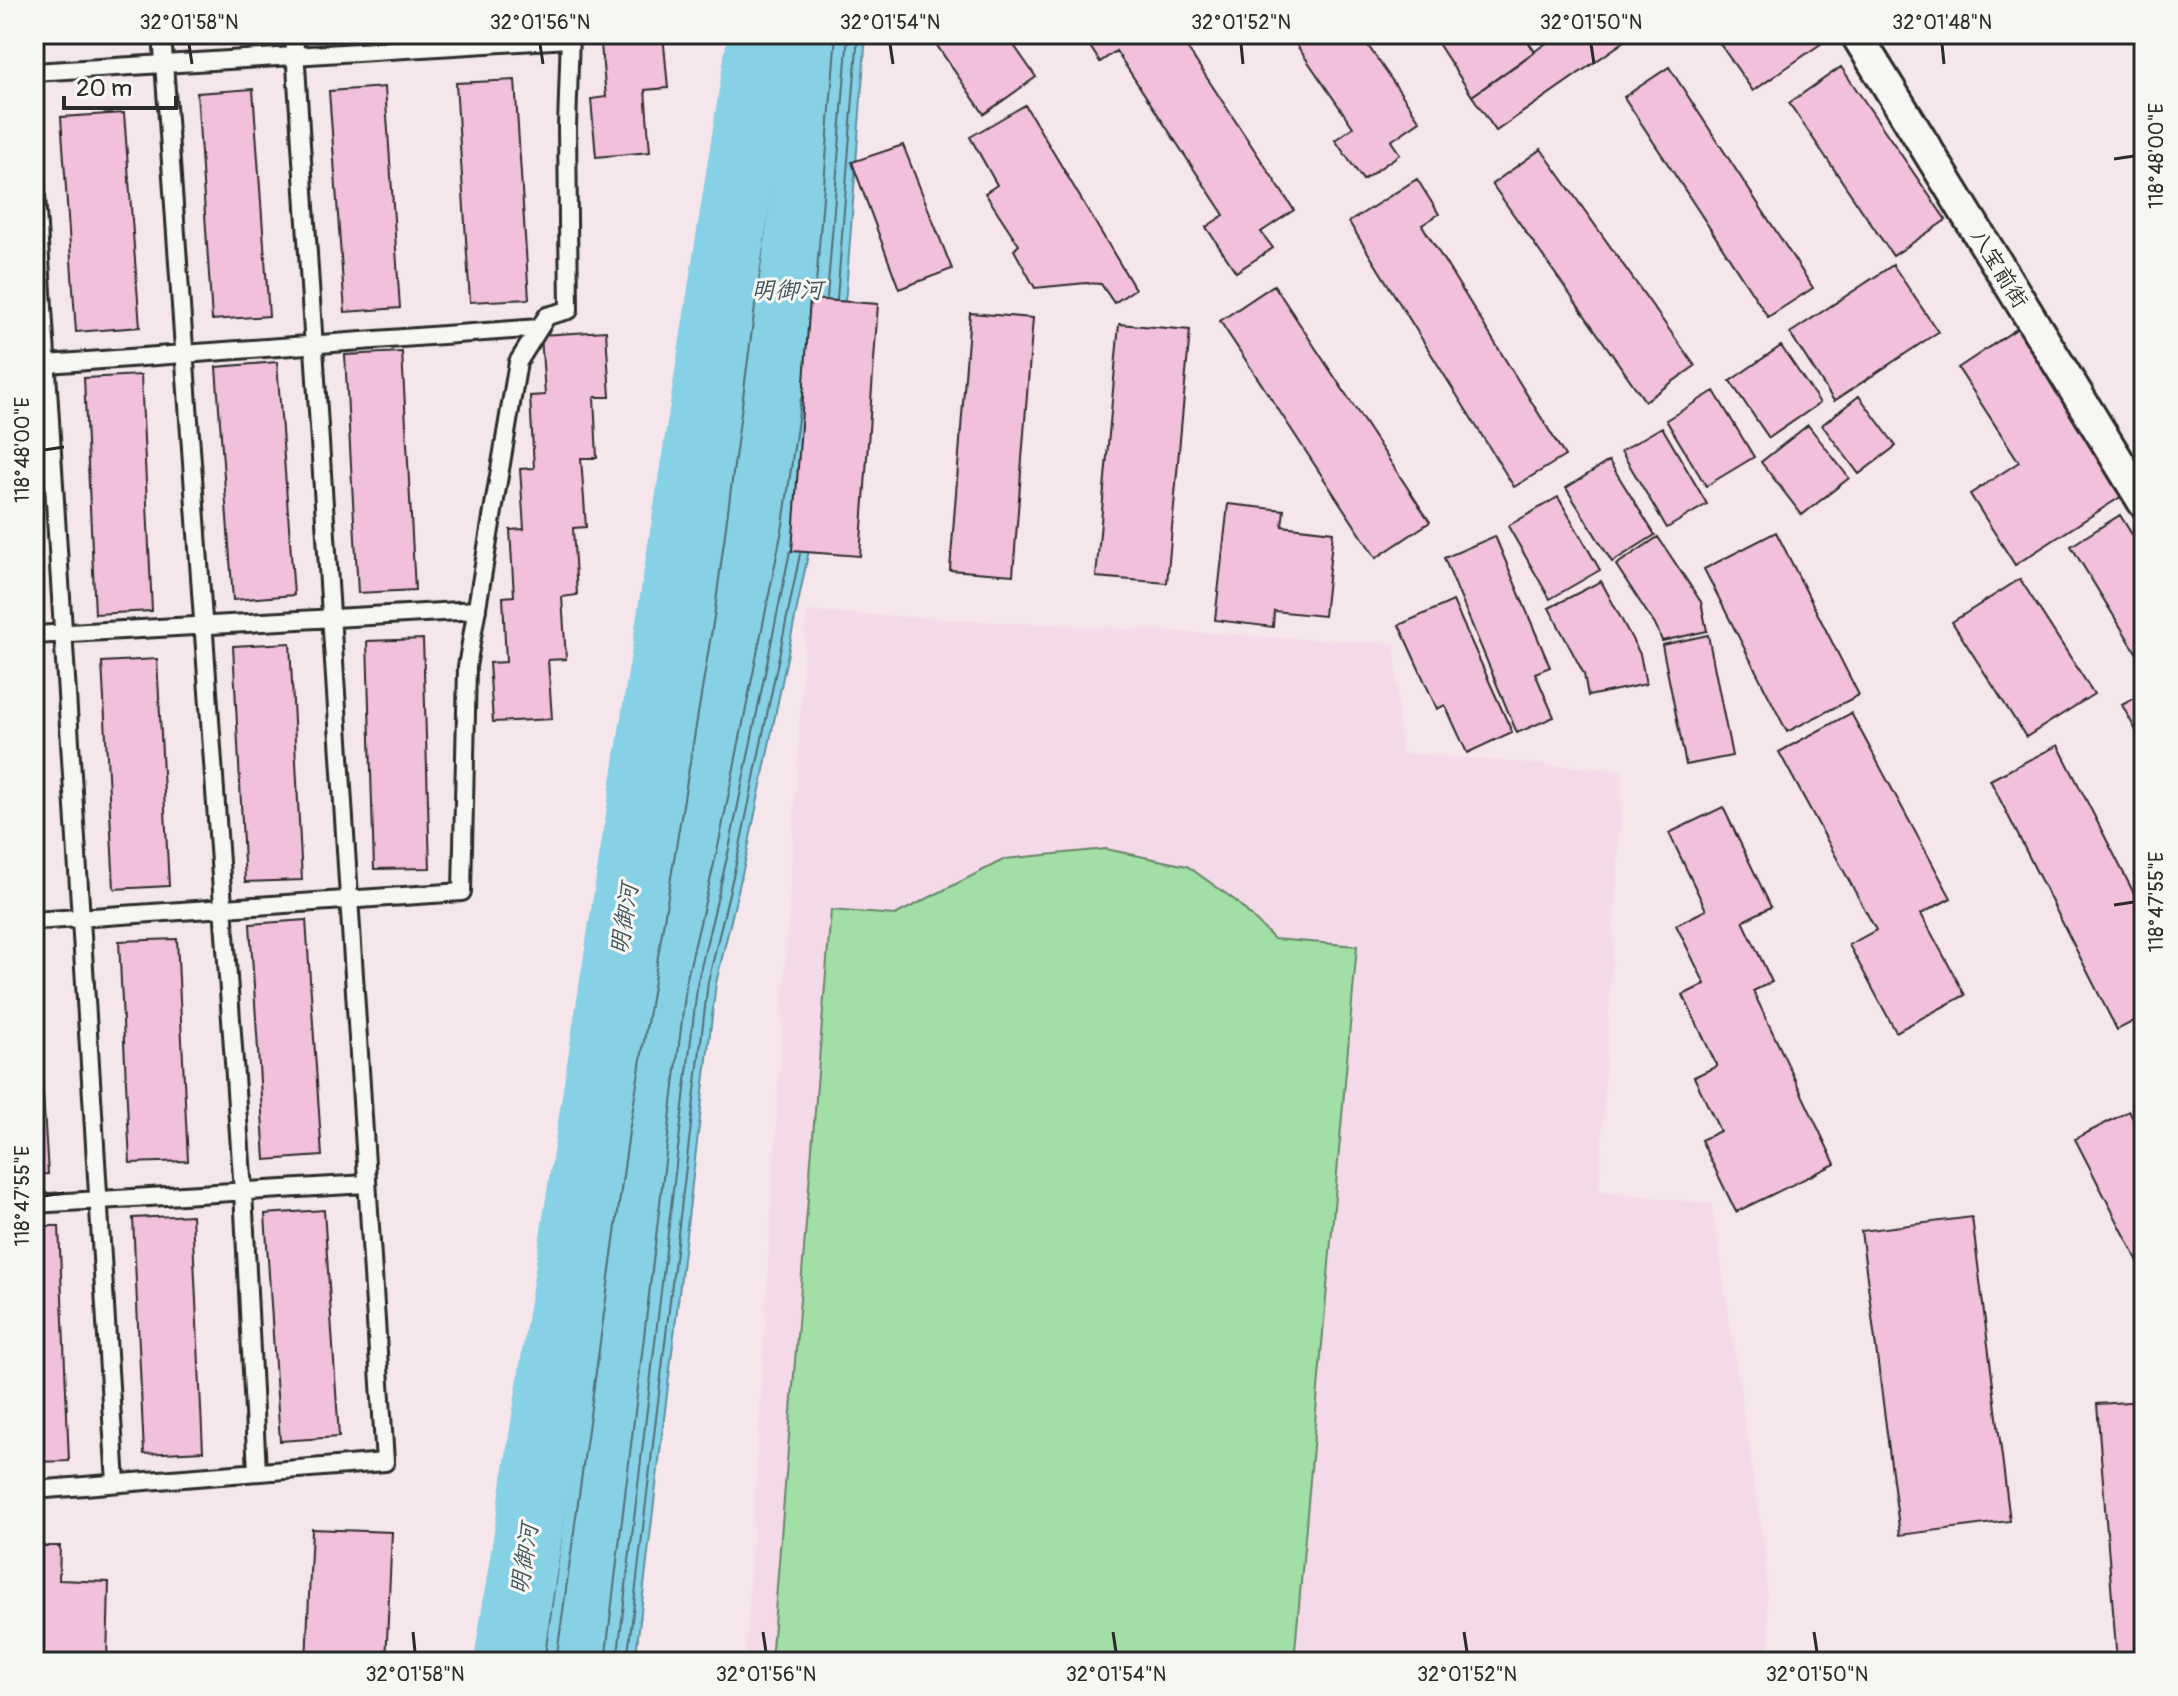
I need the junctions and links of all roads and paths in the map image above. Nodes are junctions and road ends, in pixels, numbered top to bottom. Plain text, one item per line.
1 (162, 34) edge
2 (294, 34) edge
3 (1856, 34) edge
4 (570, 36) edge
5 (295, 57) junction
6 (164, 65) junction
7 (34, 72) edge
8 (34, 163) edge
9 (539, 328) junction
10 (313, 345) junction
11 (184, 354) junction
12 (40, 365) edge
13 (2144, 503) edge
14 (477, 610) junction
15 (331, 618) junction
16 (203, 626) junction
17 (63, 633) junction
18 (34, 635) edge
19 (349, 898) junction
20 (223, 908) junction
21 (81, 918) junction
22 (34, 921) edge
23 (366, 1184) junction
24 (243, 1191) junction
25 (99, 1200) junction
26 (34, 1204) edge
27 (257, 1472) junction
28 (116, 1483) junction
29 (34, 1490) edge

1 - 6 lane
2 - 5 lane
3 - 13 street, 八宝前街
4 - 5 lane
4 - 9 lane
5 - 6 lane
5 - 10 lane
6 - 7 lane
6 - 11 lane
8 - 12 lane
9 - 10 lane
9 - 14 lane
10 - 11 lane
10 - 15 lane
11 - 12 lane
11 - 16 lane
12 - 17 lane
14 - 15 lane
14 - 19 lane
15 - 16 lane
15 - 19 lane
16 - 17 lane
16 - 20 lane
17 - 18 lane
17 - 21 lane
19 - 20 lane
19 - 23 lane
20 - 21 lane
20 - 24 lane
21 - 22 lane
21 - 25 lane
23 - 24 lane
23 - 27 lane
24 - 25 lane
24 - 27 lane
25 - 26 lane
25 - 28 lane
27 - 28 lane
28 - 29 lane

